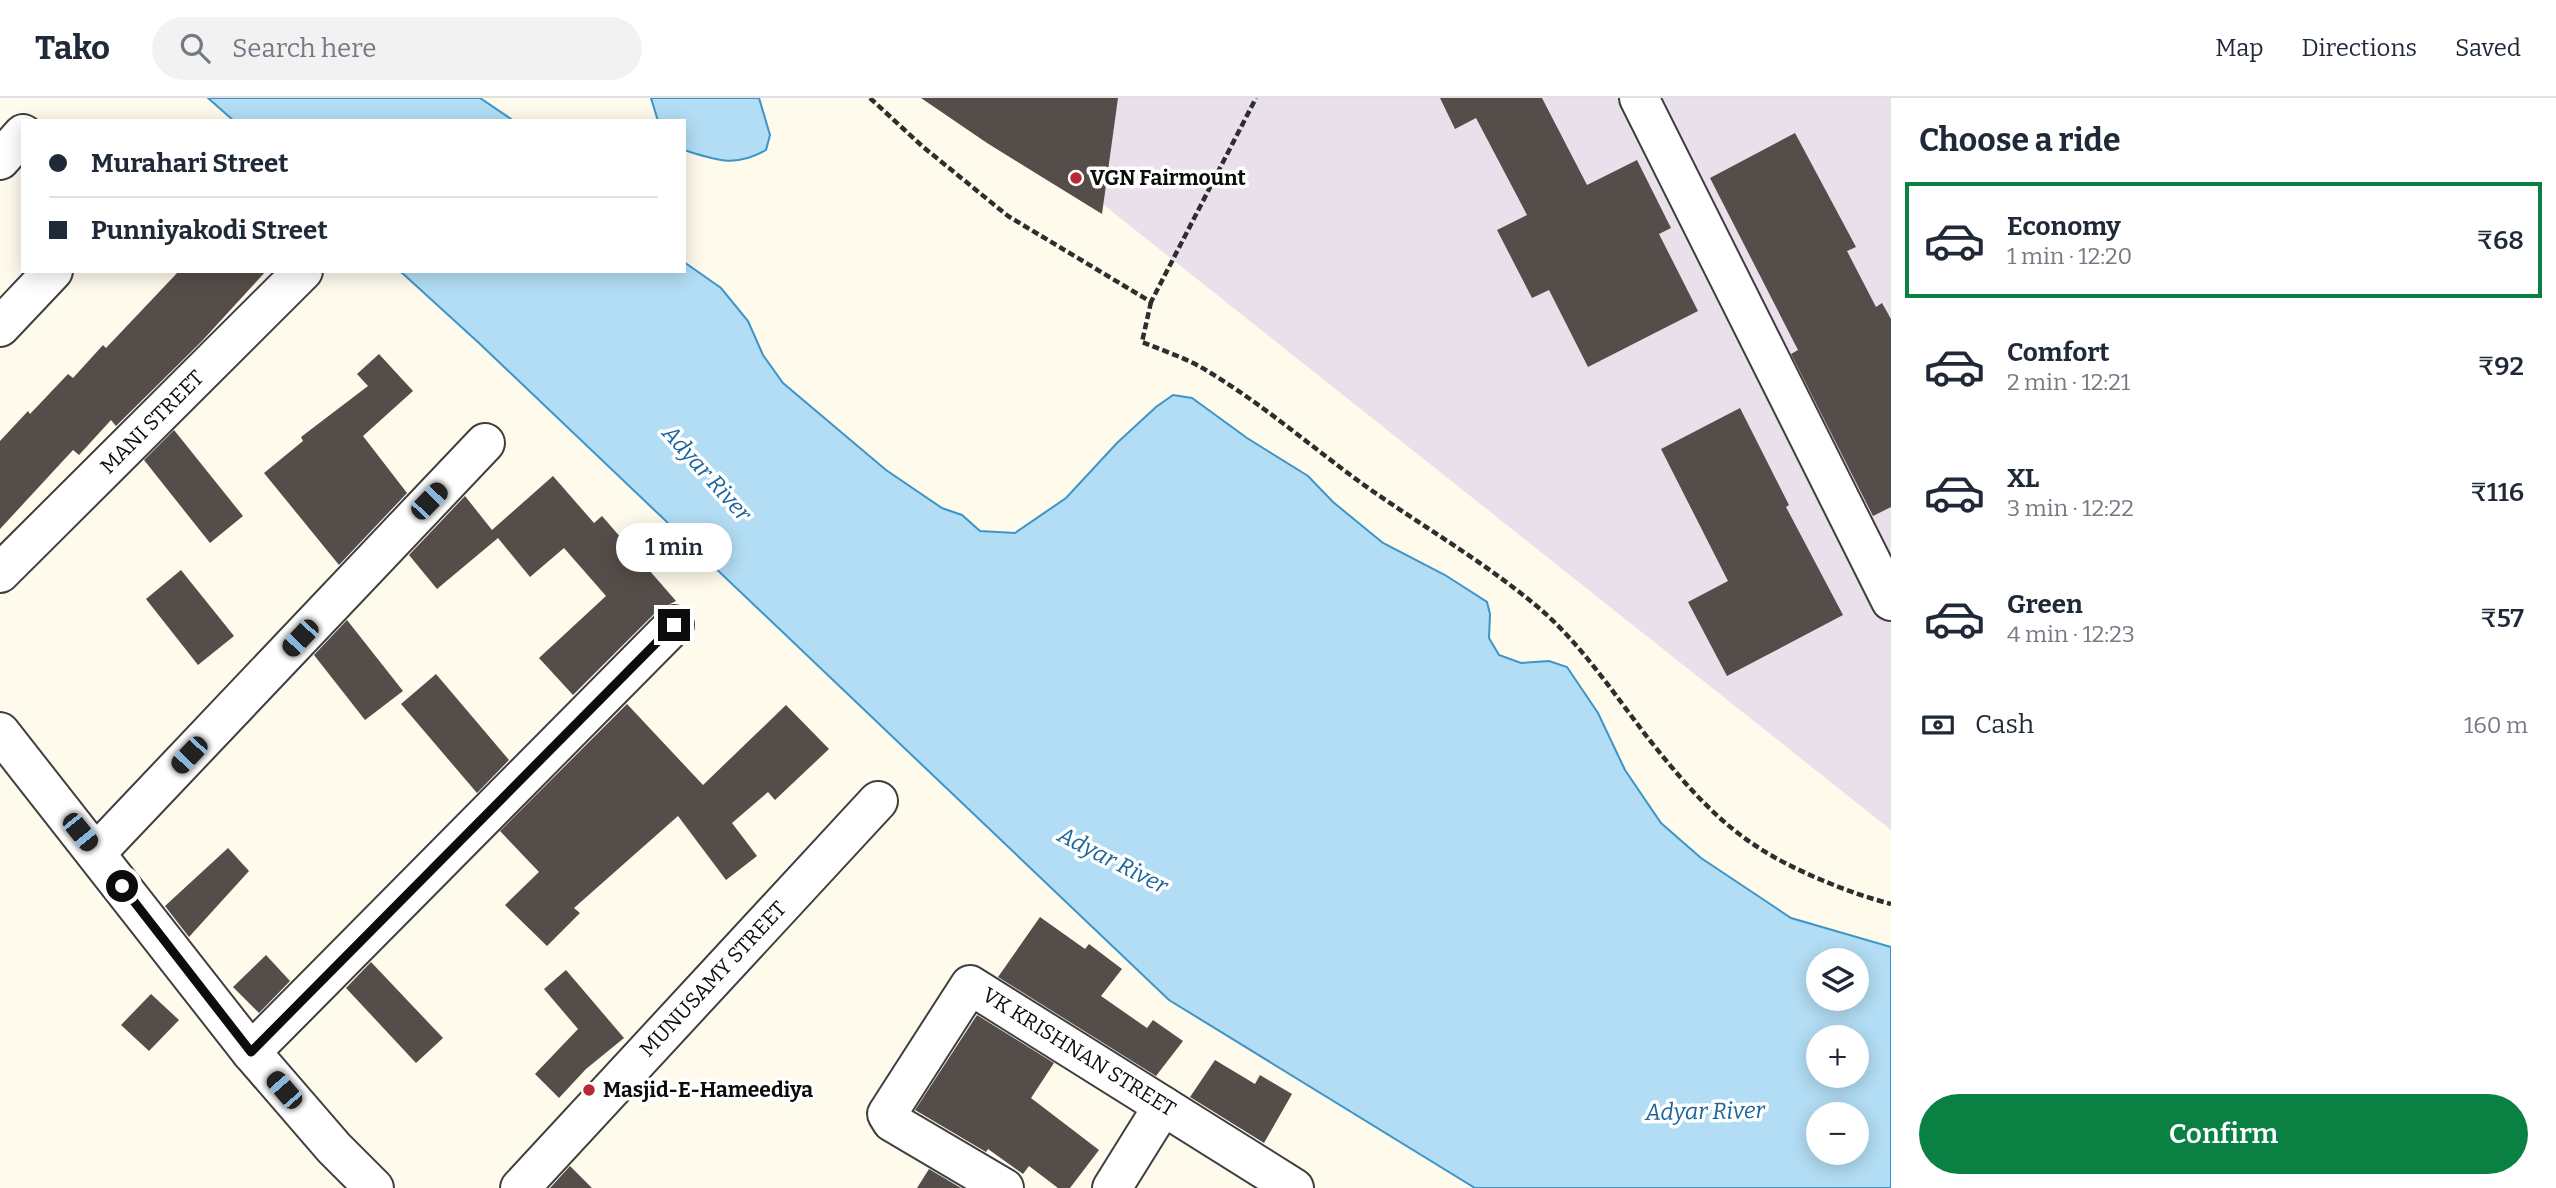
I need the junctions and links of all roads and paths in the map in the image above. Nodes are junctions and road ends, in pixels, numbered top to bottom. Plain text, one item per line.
1 (870, 98) edge
2 (1256, 98) edge
3 (1639, 98) edge
4 (21, 136) edge
5 (0, 160) edge
6 (52, 273) edge
7 (301, 273) edge
8 (1151, 302) junction
9 (0, 327) edge
10 (485, 443) dead end
11 (0, 573) edge
12 (1891, 601) edge
13 (674, 625) dead end
14 (0, 732) edge
15 (878, 801) dead end
16 (97, 852) junction
17 (1891, 904) edge
18 (251, 1052) junction
19 (1163, 1106) junction
20 (374, 1188) edge
21 (520, 1188) edge
22 (1004, 1188) edge
23 (1112, 1188) edge
24 (1294, 1188) edge

1 - 8 path
2 - 8 path
3 - 12 street
4 - 5 street
6 - 9 street
7 - 11 street, MANI STREET
8 - 17 path
10 - 16 street
13 - 18 street
14 - 16 street
15 - 21 street, MUNUSAMY STREET
16 - 18 street
18 - 20 street
19 - 22 street, VK KRISHNAN STREET
19 - 23 street
19 - 24 street, VK KRISHNAN STREET

